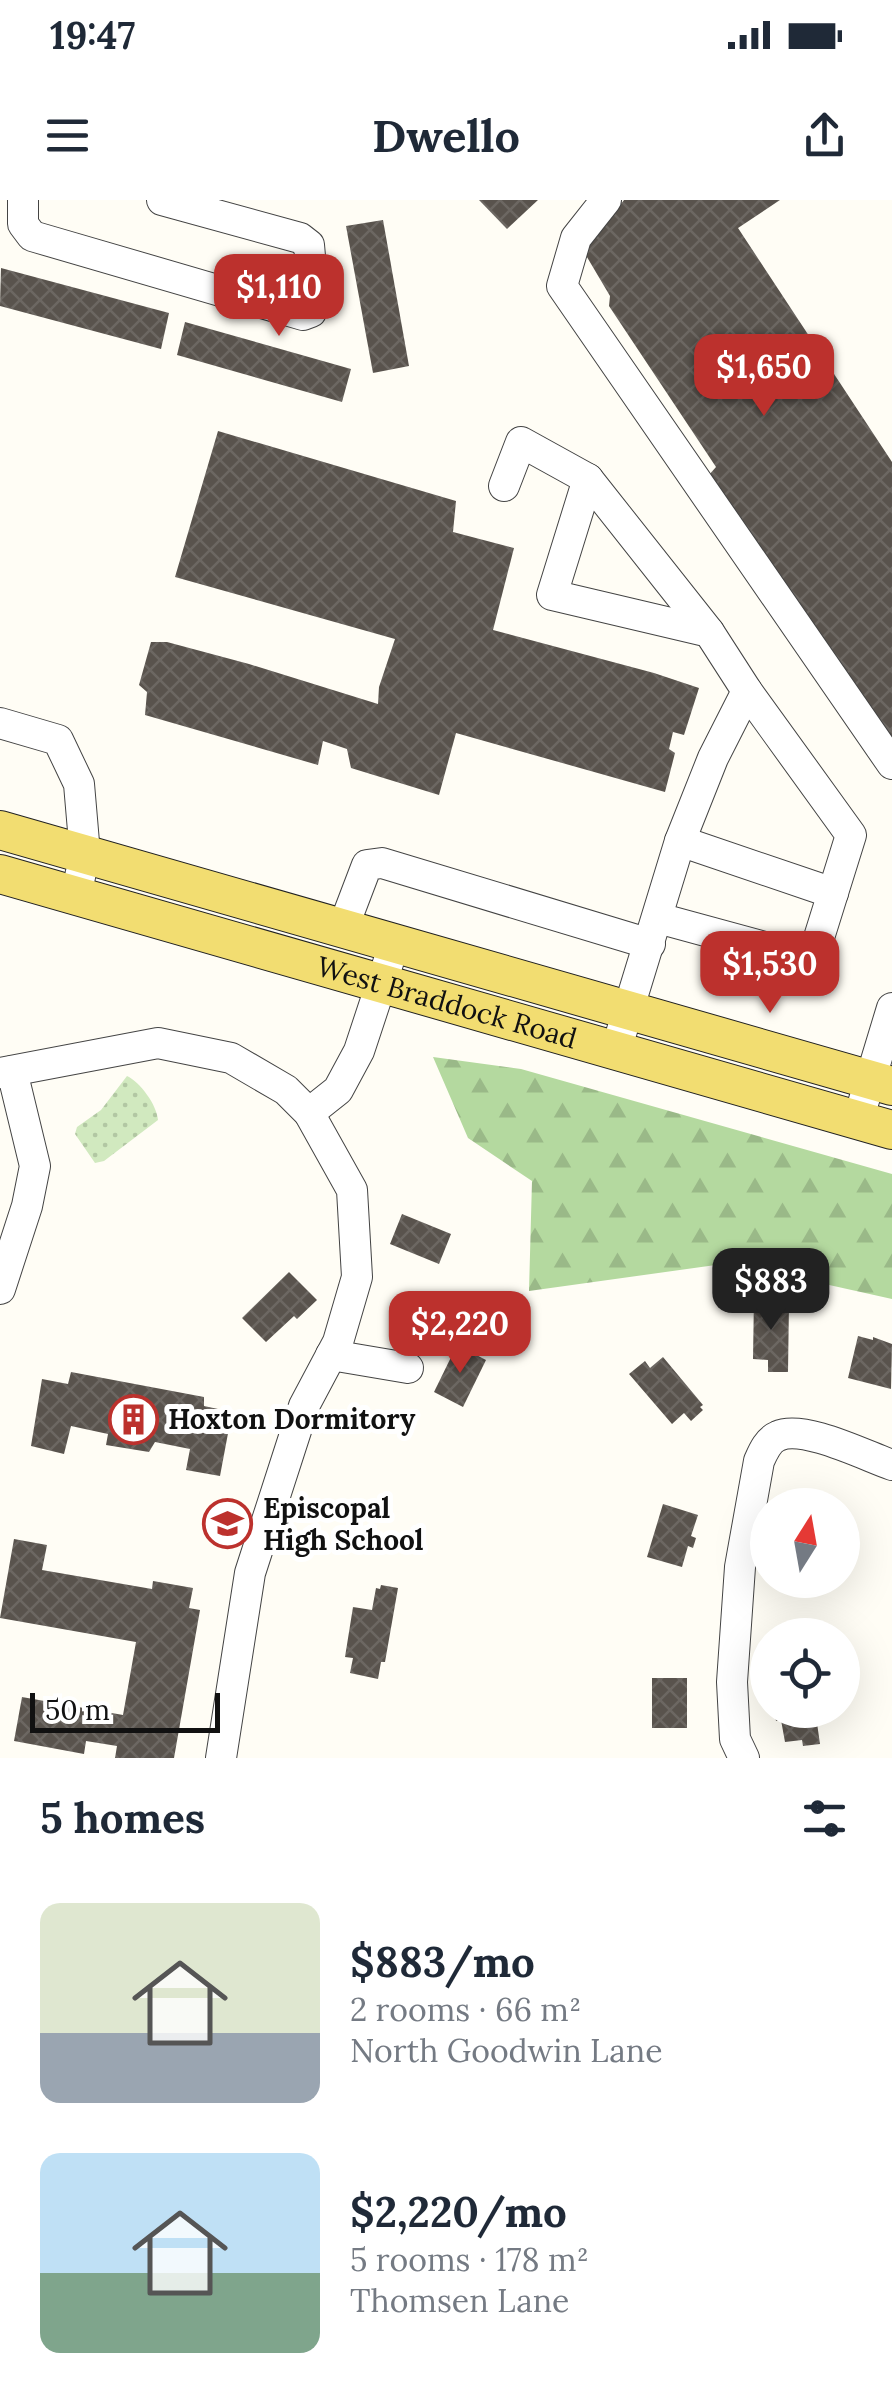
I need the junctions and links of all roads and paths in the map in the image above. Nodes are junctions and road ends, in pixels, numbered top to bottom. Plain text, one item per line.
1 (23, 200) edge
2 (162, 200) edge
3 (606, 200) edge
4 (588, 478) junction
5 (504, 486) dead end
6 (709, 632) junction
7 (747, 691) junction
8 (0, 723) edge
9 (892, 764) edge
10 (0, 830) edge
11 (680, 841) junction
12 (85, 854) junction
13 (0, 874) edge
14 (833, 893) junction
15 (76, 895) junction
16 (344, 928) junction
17 (654, 931) junction
18 (395, 942) junction
19 (380, 983) junction
20 (892, 1008) edge
21 (628, 1010) junction
22 (616, 1050) junction
23 (6, 1072) edge
24 (880, 1082) edge
25 (309, 1114) junction
26 (875, 1125) edge
27 (0, 1290) edge
28 (331, 1356) junction
29 (408, 1368) dead end
30 (892, 1465) edge
31 (221, 1758) edge
32 (744, 1758) edge

1 - 2 street
3 - 9 street
4 - 5 street
4 - 6 street
4 - 6 street
6 - 7 street
7 - 11 street
7 - 14 street
8 - 12 street
10 - 12 main road, West Braddock Road
11 - 14 street
11 - 17 street
12 - 15 street
12 - 16 main road, West Braddock Road
13 - 15 main road, West Braddock Road
14 - 17 street
15 - 19 main road, West Braddock Road
16 - 17 street
16 - 18 main road, West Braddock Road
17 - 21 street
18 - 19 street
18 - 21 main road, West Braddock Road
19 - 22 main road, West Braddock Road
19 - 25 street
20 - 24 street
21 - 22 street
21 - 24 main road, West Braddock Road
22 - 26 main road, West Braddock Road
23 - 25 street
23 - 27 street
24 - 26 street
25 - 28 street
28 - 29 street
28 - 31 street
30 - 32 street

